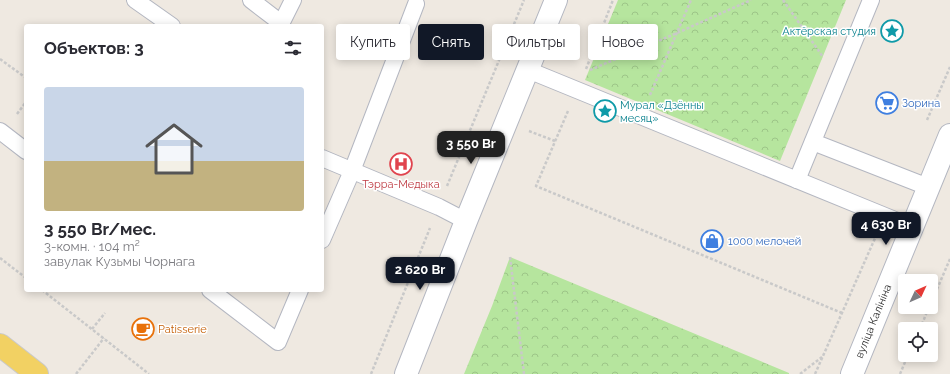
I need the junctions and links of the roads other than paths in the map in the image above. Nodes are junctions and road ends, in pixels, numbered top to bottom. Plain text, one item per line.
1 (135, 0) edge
2 (252, 0) edge
3 (293, 0) edge
4 (556, 0) edge
5 (871, 0) edge
6 (416, 4) dead end
7 (169, 24) edge
8 (280, 24) edge
9 (528, 70) junction
10 (0, 131) edge
11 (950, 135) edge
12 (813, 142) junction
13 (24, 149) edge
14 (324, 159) edge
15 (352, 171) junction
16 (797, 180) junction
17 (928, 187) junction
18 (466, 221) junction
19 (912, 227) junction
20 (324, 230) edge
21 (213, 292) edge
22 (299, 292) edge
23 (0, 345) edge
24 (855, 373) edge
25 (37, 374) edge
26 (406, 374) edge

1 - 7 lane
2 - 8 lane
3 - 8 lane
4 - 9 street
5 - 12 lane
6 - 15 lane
9 - 16 lane
9 - 18 street
10 - 13 lane
11 - 17 street, вуліца Калініна
12 - 16 lane
12 - 17 lane
14 - 15 lane
15 - 18 lane
15 - 20 lane
16 - 19 lane
17 - 19 street, вуліца Калініна
18 - 26 street
19 - 24 street, вуліца Калініна
21 - 22 lane
23 - 25 main road

